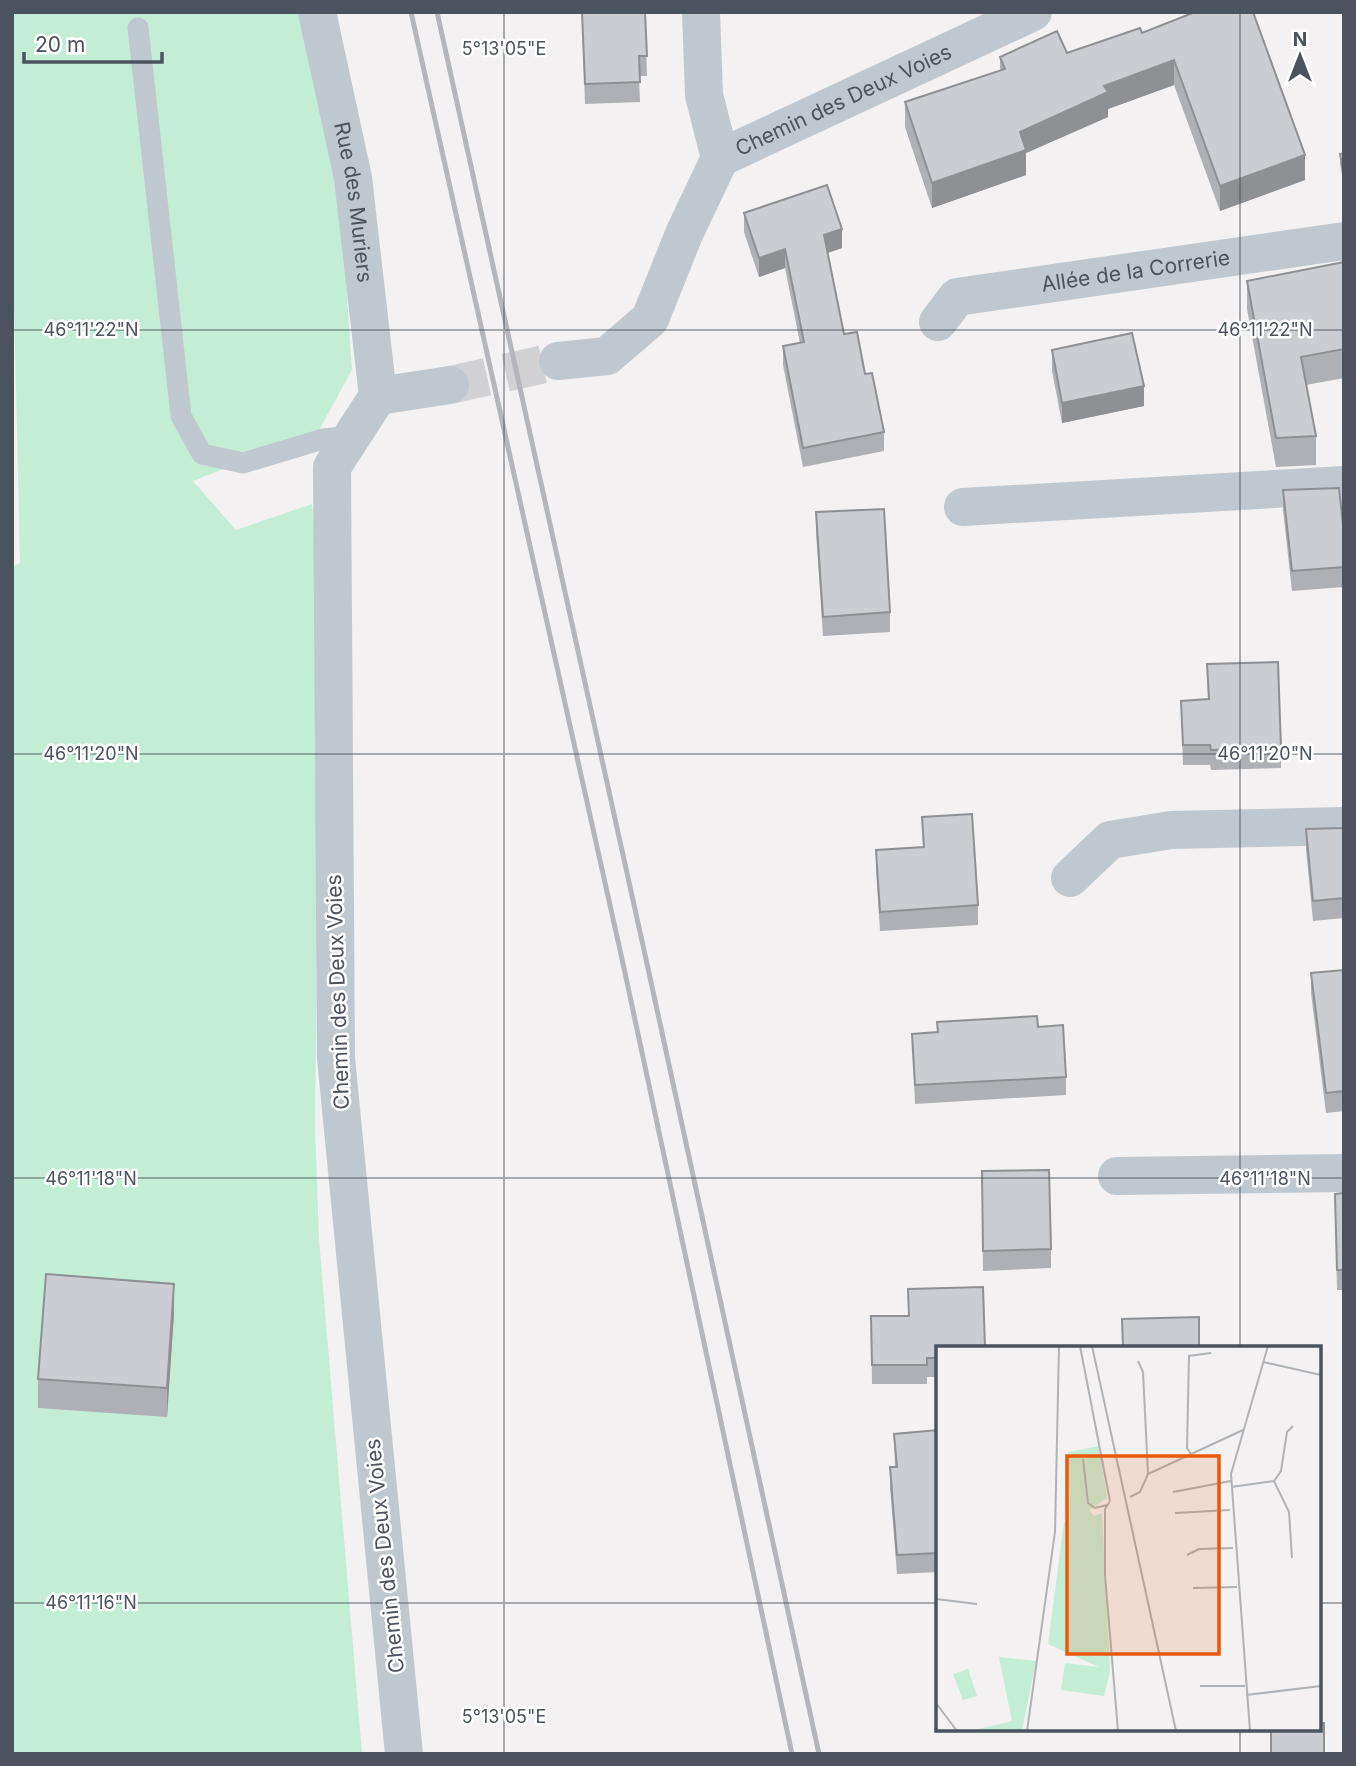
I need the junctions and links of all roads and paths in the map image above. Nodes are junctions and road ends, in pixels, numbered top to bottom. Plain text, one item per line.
1 (317, 12) edge
2 (701, 12) edge
3 (1033, 12) edge
4 (138, 28) dead end
5 (720, 158) junction
6 (1344, 241) edge
7 (938, 322) dead end
8 (558, 361) tunnel mouth
9 (450, 385) tunnel mouth
10 (378, 397) junction
11 (352, 436) junction
12 (1344, 485) edge
13 (963, 507) dead end
14 (1344, 826) edge
15 (1070, 878) dead end
16 (1344, 1173) edge
17 (1117, 1176) dead end
18 (404, 1754) edge

1 - 10 street, Rue des Muriers
2 - 5 street
3 - 5 street, Chemin des Deux Voies
4 - 11 lane
5 - 8 street, Chemin des Deux Voies
6 - 7 street, Allée de la Correrie
9 - 10 street
10 - 11 street, Chemin des Deux Voies
11 - 18 street, Chemin des Deux Voies
12 - 13 street
14 - 15 street
16 - 17 street

